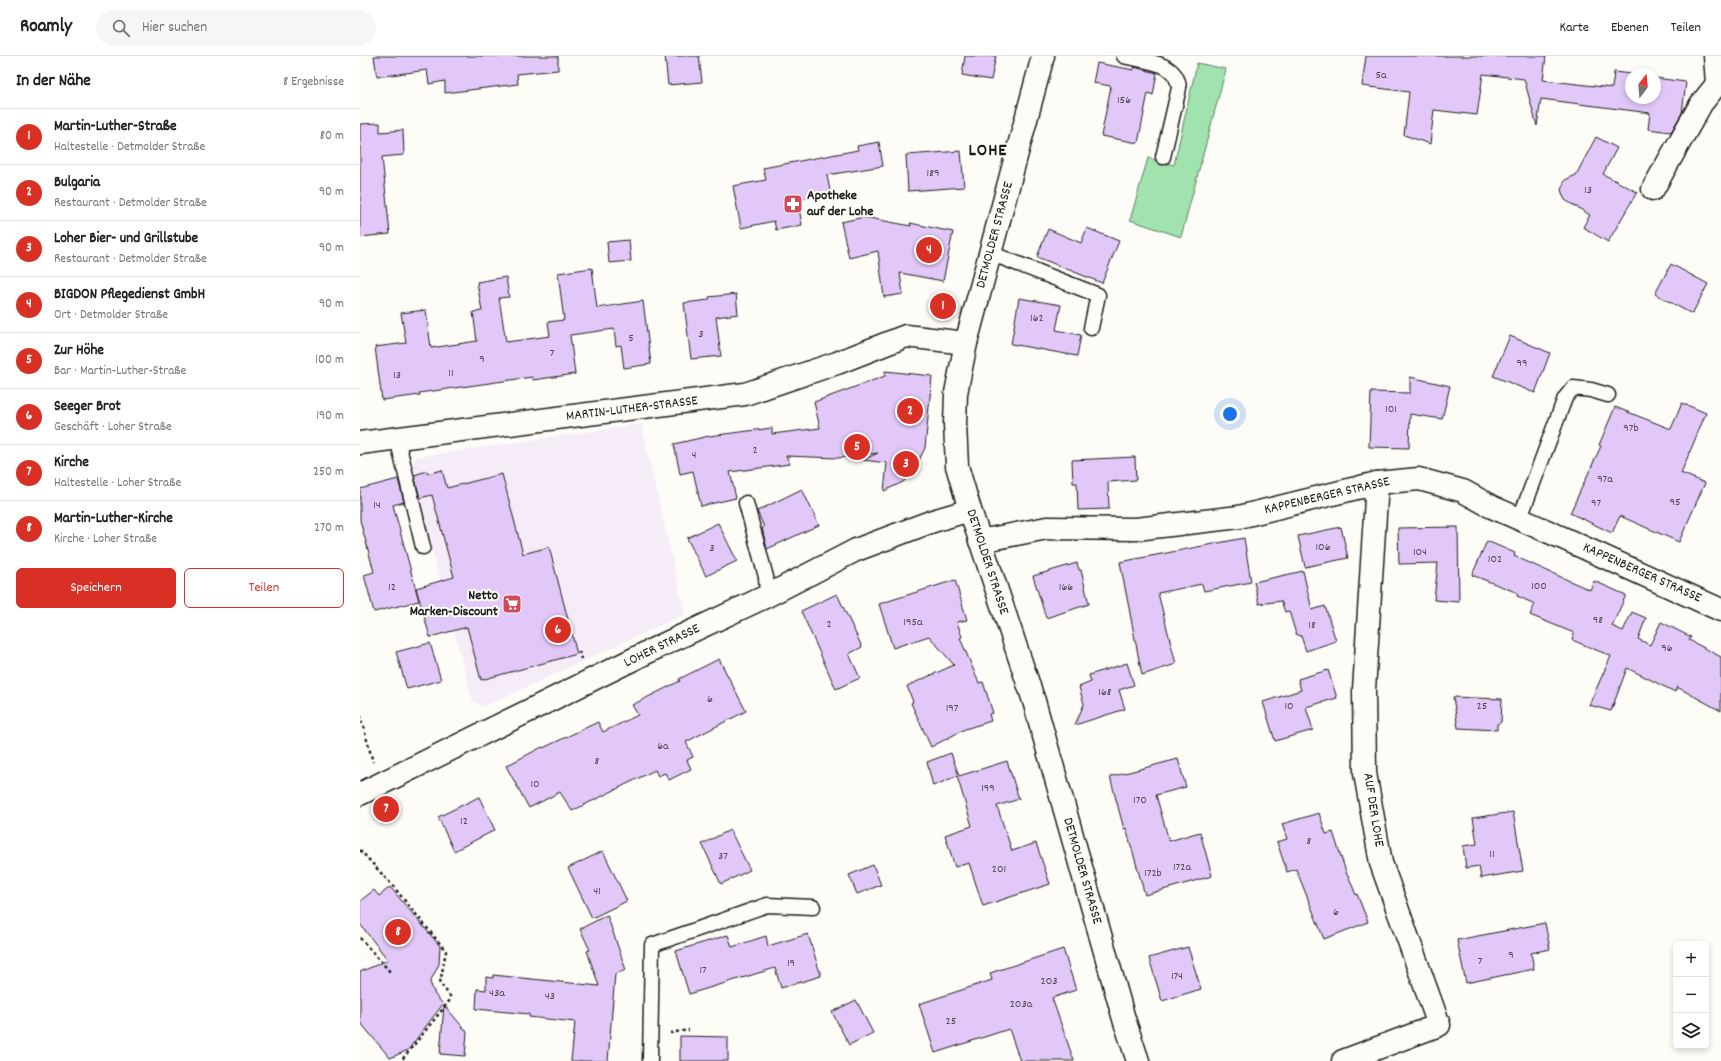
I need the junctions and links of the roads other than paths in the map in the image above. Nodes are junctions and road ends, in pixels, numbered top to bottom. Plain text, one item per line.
1 (1043, 56) edge
2 (1124, 56) edge
3 (1714, 56) edge
4 (1719, 85) edge
5 (1163, 157) dead end
6 (1653, 190) dead end
7 (990, 253) junction
8 (1091, 328) dead end
9 (966, 343) junction
10 (1608, 395) dead end
11 (397, 438) junction
12 (360, 443) edge
13 (1377, 483) junction
14 (746, 503) dead end
15 (970, 510) junction
16 (1520, 518) junction
17 (980, 541) junction
18 (423, 547) dead end
19 (767, 596) junction
20 (1721, 610) edge
21 (360, 794) edge
22 (813, 907) dead end
23 (650, 1061) edge
24 (1138, 1061) edge
25 (1343, 1061) edge

1 - 7 street, DETMOLDER STRASSE
2 - 5 lane
3 - 4 street
4 - 6 street
7 - 8 lane
7 - 9 street, DETMOLDER STRASSE
9 - 11 street, MARTIN-LUTHER-STRASSE
9 - 15 street, DETMOLDER STRASSE
10 - 16 lane
11 - 12 street, MARTIN-LUTHER-STRASSE
11 - 18 lane
13 - 16 street, KAPPENBERGER STRASSE
13 - 17 street, KAPPENBERGER STRASSE
13 - 25 street, AUF DER LOHE
14 - 19 lane
15 - 17 street, DETMOLDER STRASSE
15 - 19 street, LOHER STRASSE
16 - 20 street, KAPPENBERGER STRASSE
17 - 24 street, DETMOLDER STRASSE
19 - 21 street, LOHER STRASSE
22 - 23 lane

